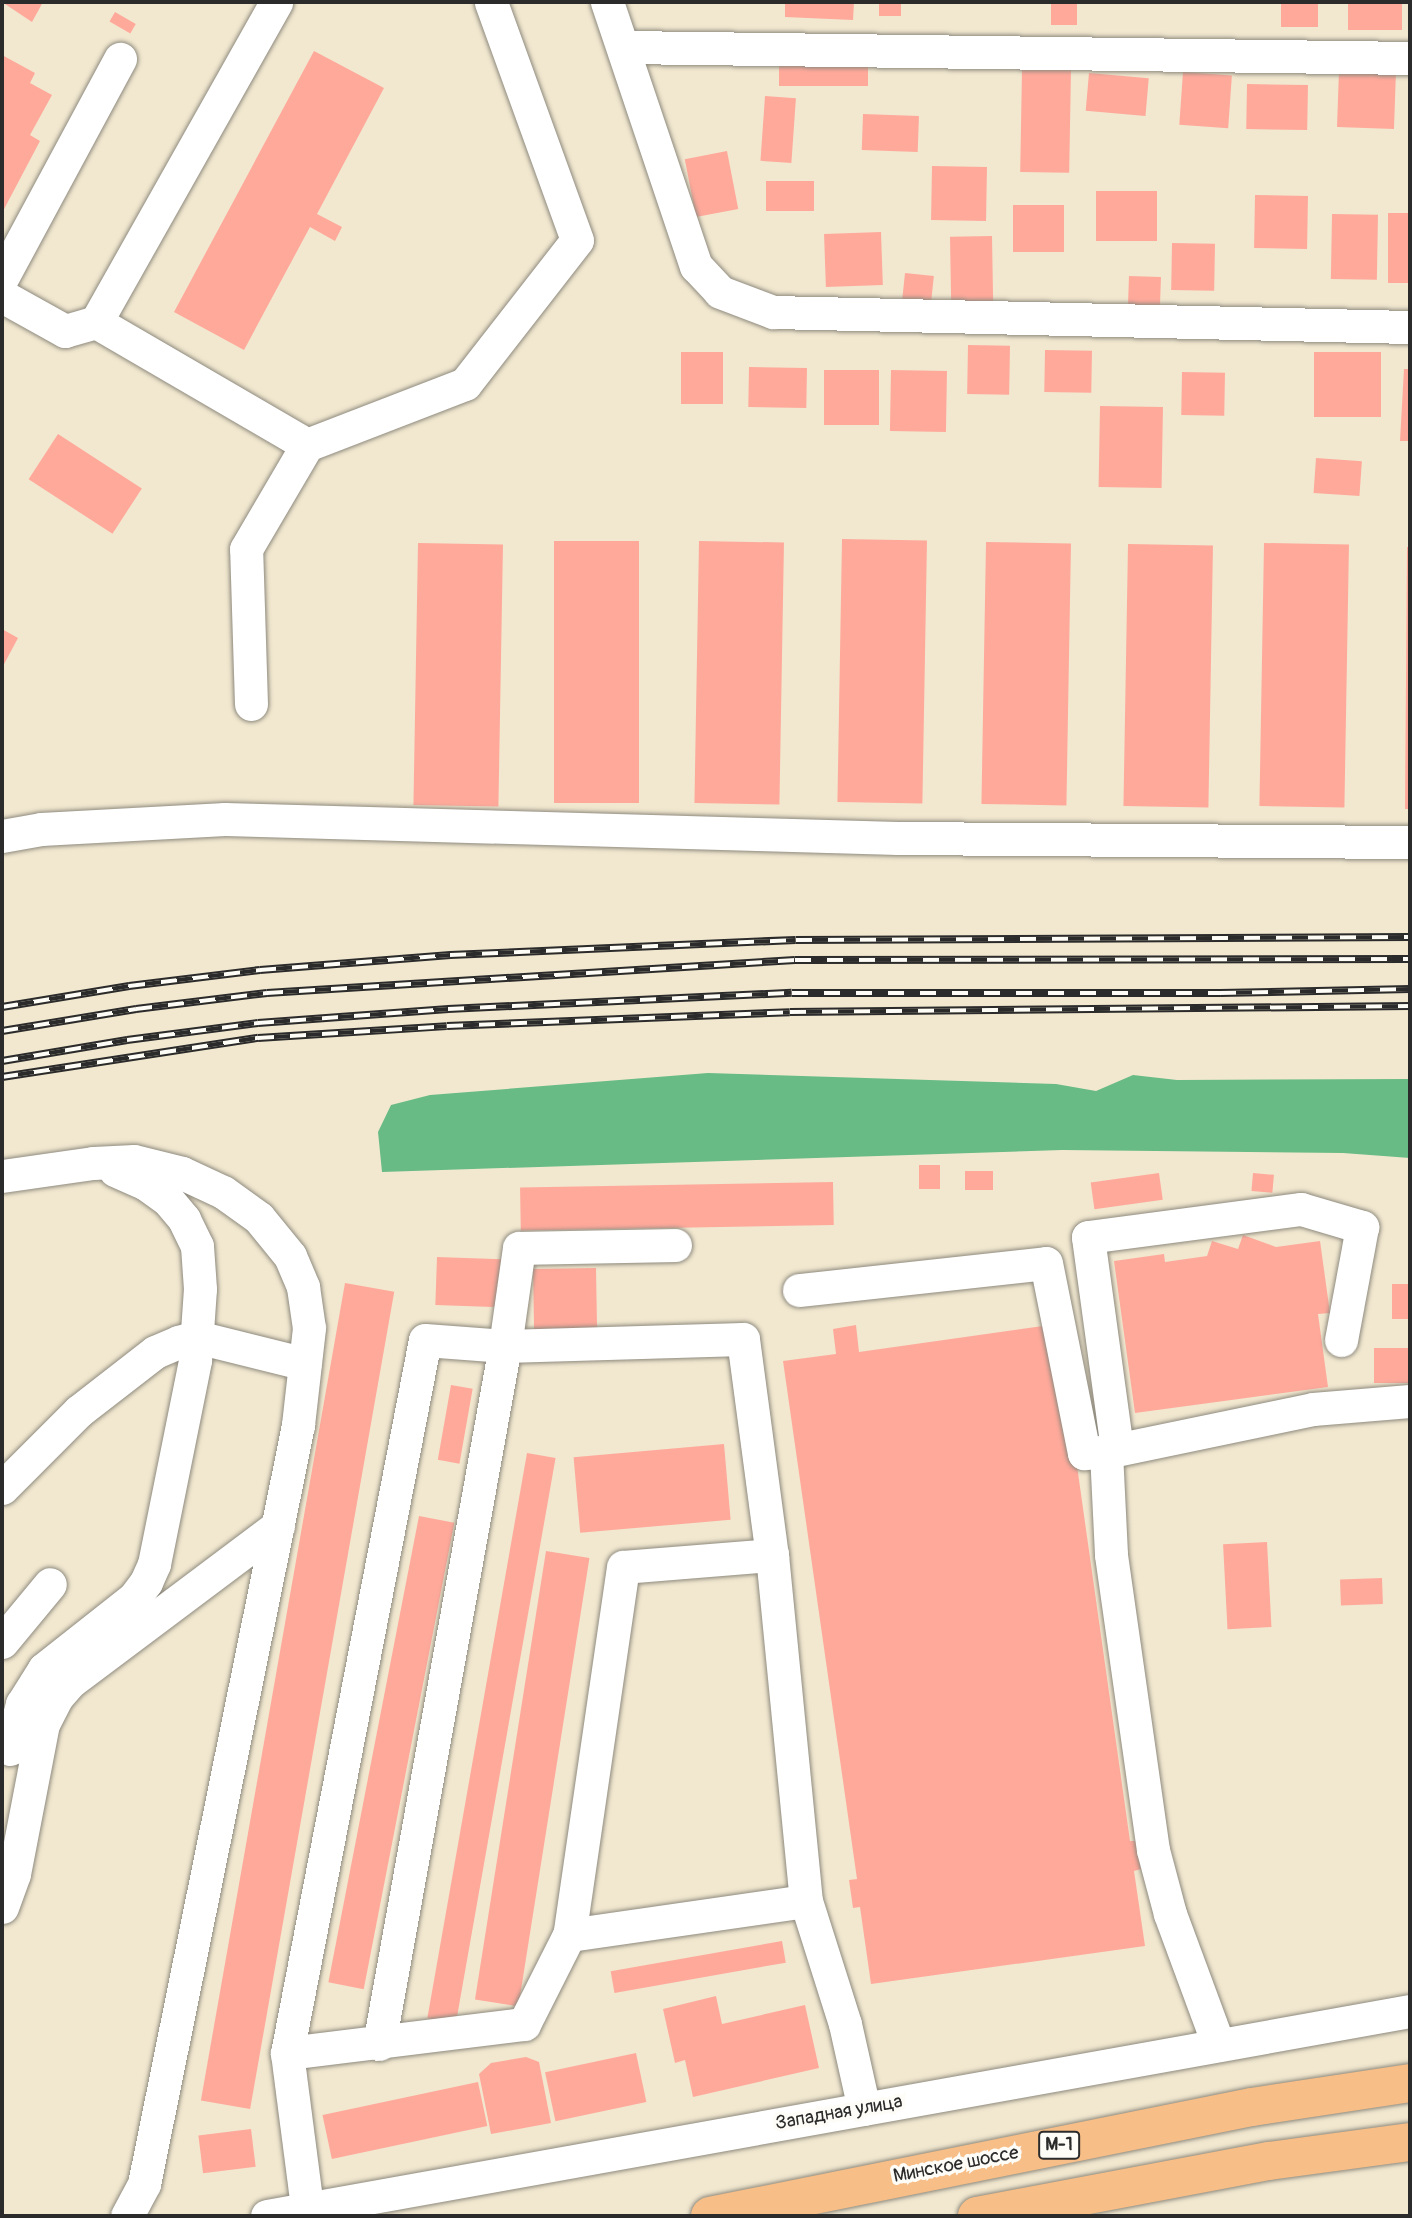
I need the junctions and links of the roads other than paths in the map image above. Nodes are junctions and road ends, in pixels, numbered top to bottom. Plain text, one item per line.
1 (276, 2) edge
2 (491, 2) edge
3 (607, 2) edge
4 (625, 47) junction
5 (1410, 58) edge
6 (120, 59) dead end
7 (2, 278) edge
8 (2, 296) edge
9 (96, 322) junction
10 (1410, 327) edge
11 (307, 445) junction
12 (251, 704) dead end
13 (2, 836) edge
14 (1410, 842) edge
15 (93, 1163) junction
16 (2, 1175) edge
17 (675, 1245) dead end
18 (799, 1290) dead end
19 (197, 1337) junction
20 (1341, 1339) dead end
21 (505, 1346) junction
22 (304, 1364) junction
23 (1410, 1401) edge
24 (1112, 1451) junction
25 (2, 1488) edge
26 (278, 1526) junction
27 (772, 1555) junction
28 (50, 1584) dead end
29 (2, 1642) edge
30 (10, 1749) dead end
31 (806, 1900) junction
32 (2, 1907) edge
33 (569, 1935) junction
34 (1410, 2011) edge
35 (379, 2044) junction
36 (1218, 2044) junction
37 (287, 2053) junction
38 (1410, 2083) edge
39 (864, 2109) junction
40 (1410, 2141) edge
41 (307, 2207) junction
42 (127, 2216) edge
43 (267, 2216) edge
44 (710, 2216) edge
45 (976, 2216) edge

1 - 9 street
2 - 11 street
3 - 4 street
4 - 5 street
4 - 10 street
6 - 7 street
8 - 9 street
9 - 11 street
11 - 12 street
13 - 14 street
15 - 16 street
15 - 19 street
15 - 22 street
17 - 21 street
18 - 24 street
19 - 22 street
19 - 25 street
19 - 30 street
20 - 24 street
21 - 27 street
21 - 35 street
21 - 37 street
22 - 26 street
23 - 24 street
24 - 36 street
26 - 32 street
26 - 42 street
27 - 31 street
27 - 33 street
28 - 29 street
31 - 33 street
31 - 39 street
33 - 35 street
34 - 36 street, Западная улица
35 - 37 street
36 - 39 street, Западная улица
37 - 41 street
38 - 44 highway, Минское шоссе / М-1
39 - 41 street, Западная улица
40 - 45 highway
41 - 43 street, Западная улица

